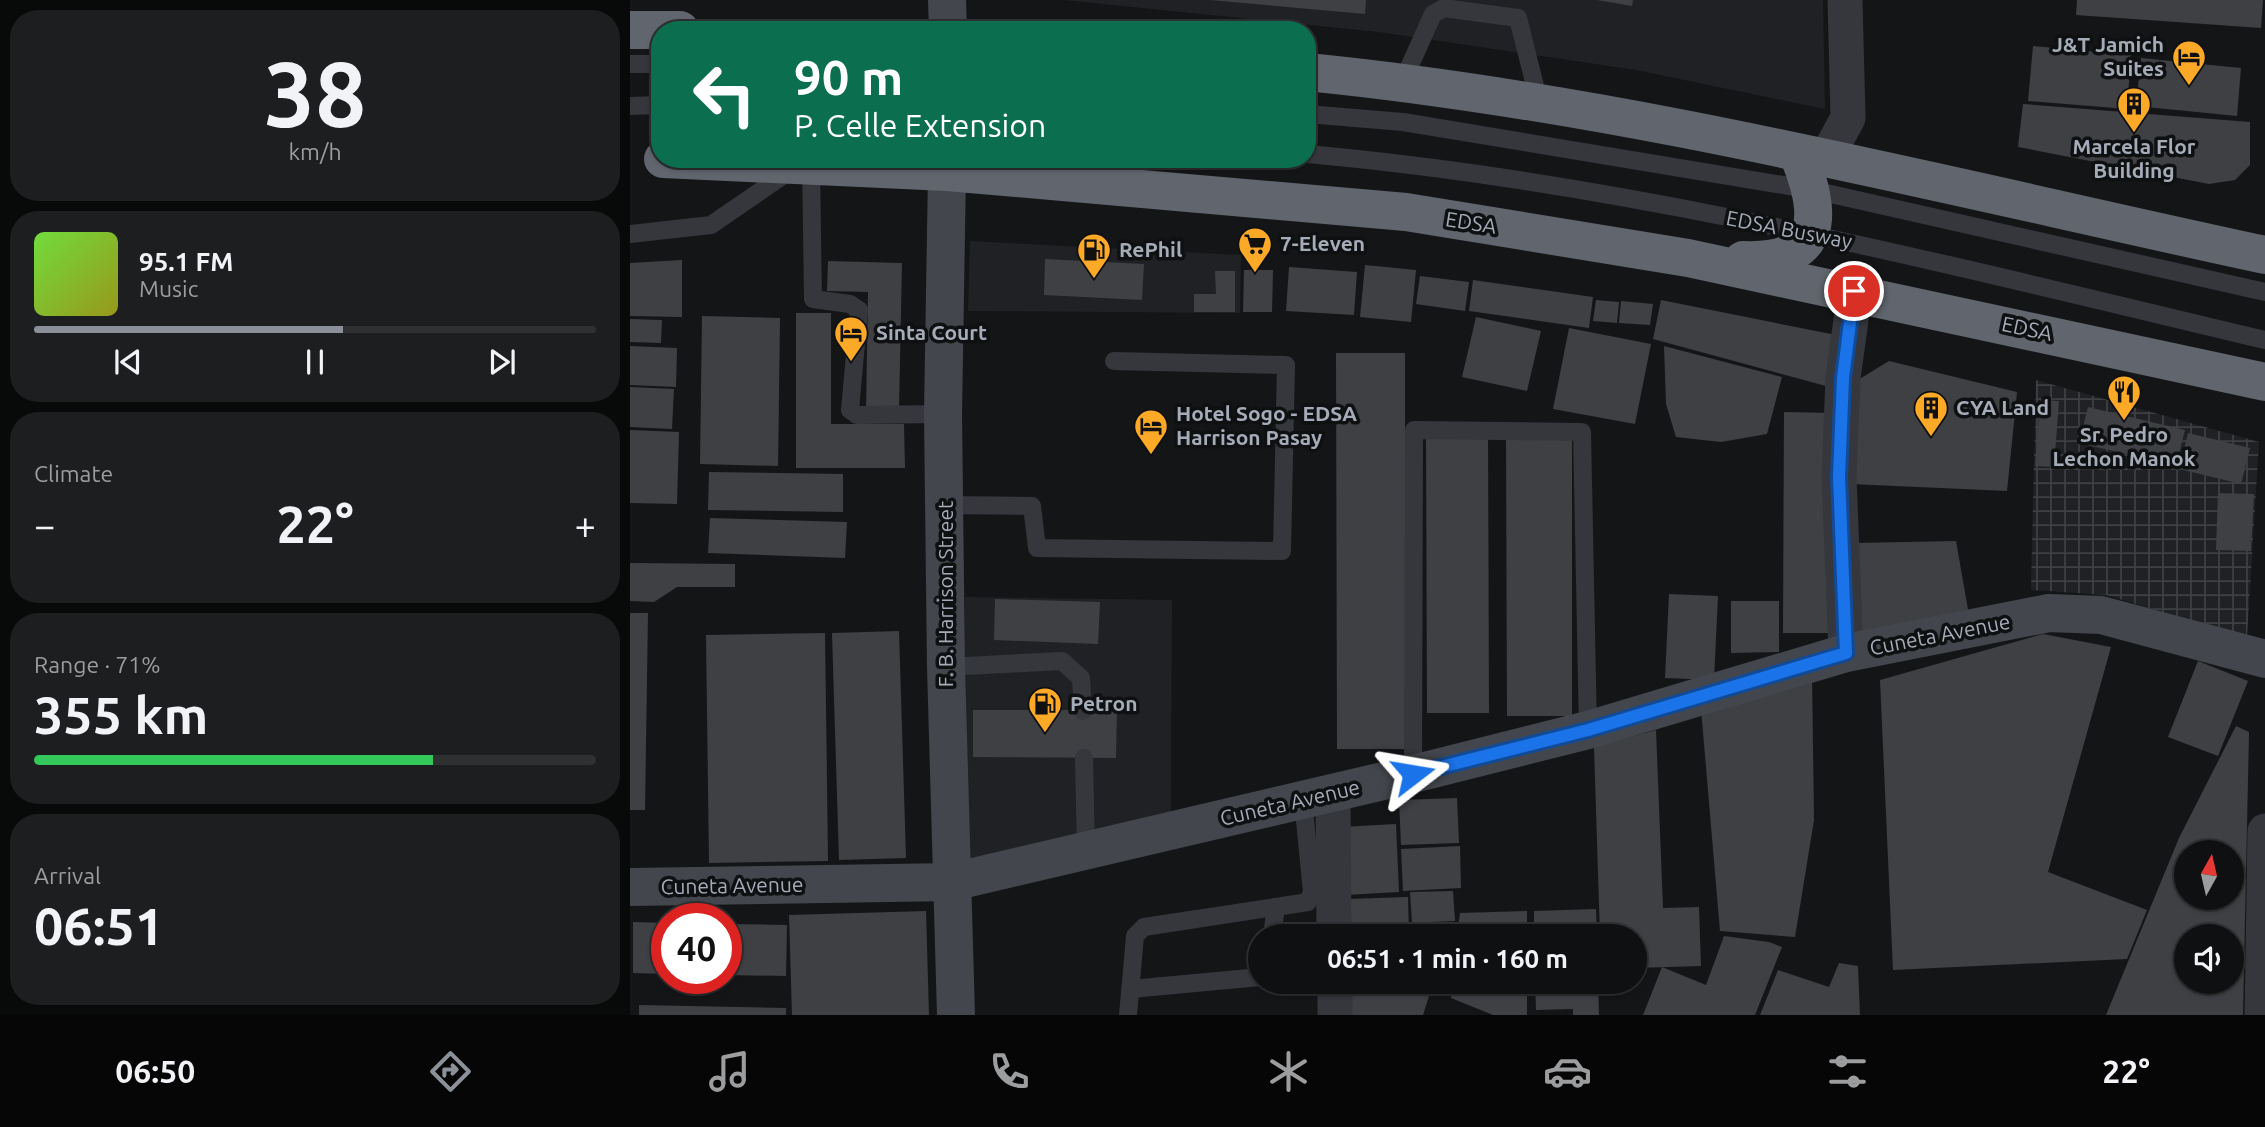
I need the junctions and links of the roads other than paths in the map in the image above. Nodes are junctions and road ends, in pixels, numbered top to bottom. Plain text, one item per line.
1 (947, 0) edge
2 (1844, 0) edge
3 (948, 21) edge
4 (630, 30) edge
5 (651, 30) edge
6 (630, 64) edge
7 (651, 64) edge
8 (1316, 73) edge
9 (1404, 82) junction
10 (1539, 102) junction
11 (651, 105) edge
12 (630, 106) edge
13 (1316, 115) edge
14 (1316, 155) edge
15 (651, 159) edge
16 (630, 160) edge
17 (799, 168) edge
18 (805, 168) edge
19 (868, 168) edge
20 (1812, 168) junction
21 (947, 173) junction
22 (1810, 233) junction
23 (630, 234) edge
24 (2265, 256) edge
25 (1688, 258) junction
26 (1854, 291) junction
27 (2265, 292) edge
28 (2265, 340) edge
29 (1114, 361) dead end
30 (2265, 382) edge
31 (943, 414) junction
32 (945, 505) junction
33 (1846, 653) junction
34 (2265, 659) edge
35 (946, 667) junction
36 (1083, 711) dead end
37 (1588, 730) junction
38 (1084, 758) dead end
39 (1413, 774) junction
40 (1318, 797) junction
41 (2265, 831) edge
42 (1086, 850) junction
43 (952, 882) junction
44 (630, 887) edge
45 (1276, 906) junction
46 (1274, 924) edge
47 (1333, 924) edge
48 (1248, 978) edge
49 (1131, 989) junction
50 (1335, 994) edge
51 (956, 1015) edge
52 (1128, 1015) edge
53 (1335, 1015) edge
54 (2262, 1015) edge

1 - 3 street
2 - 20 street
4 - 5 highway
6 - 7 lane
8 - 9 highway
9 - 10 highway
9 - 10 lane
10 - 20 highway
11 - 12 lane
13 - 20 lane, EDSA Busway
14 - 22 lane, EDSA Busway
15 - 16 highway, EDSA
17 - 23 lane
18 - 31 lane
19 - 21 highway, EDSA
20 - 22 highway
20 - 24 highway
20 - 27 lane, EDSA Busway
21 - 25 highway, EDSA
21 - 31 street, F. B. Harrison Street
22 - 25 highway
22 - 28 lane, EDSA Busway
25 - 26 highway, EDSA
26 - 30 highway, EDSA
26 - 33 street
29 - 32 lane
31 - 32 street, F. B. Harrison Street
32 - 35 street, F. B. Harrison Street
33 - 34 street, Cuneta Avenue
33 - 37 street, Cuneta Avenue
35 - 36 lane
35 - 43 street, F. B. Harrison Street
37 - 39 street, Cuneta Avenue
37 - 39 lane
38 - 42 lane
39 - 40 street, Cuneta Avenue
40 - 42 street, Cuneta Avenue
40 - 45 lane
40 - 47 street
41 - 54 street
42 - 43 street, Cuneta Avenue
43 - 44 street, Cuneta Avenue
43 - 51 street, F. B. Harrison Street
45 - 46 lane
45 - 49 lane
48 - 49 lane
49 - 52 lane
50 - 53 street

